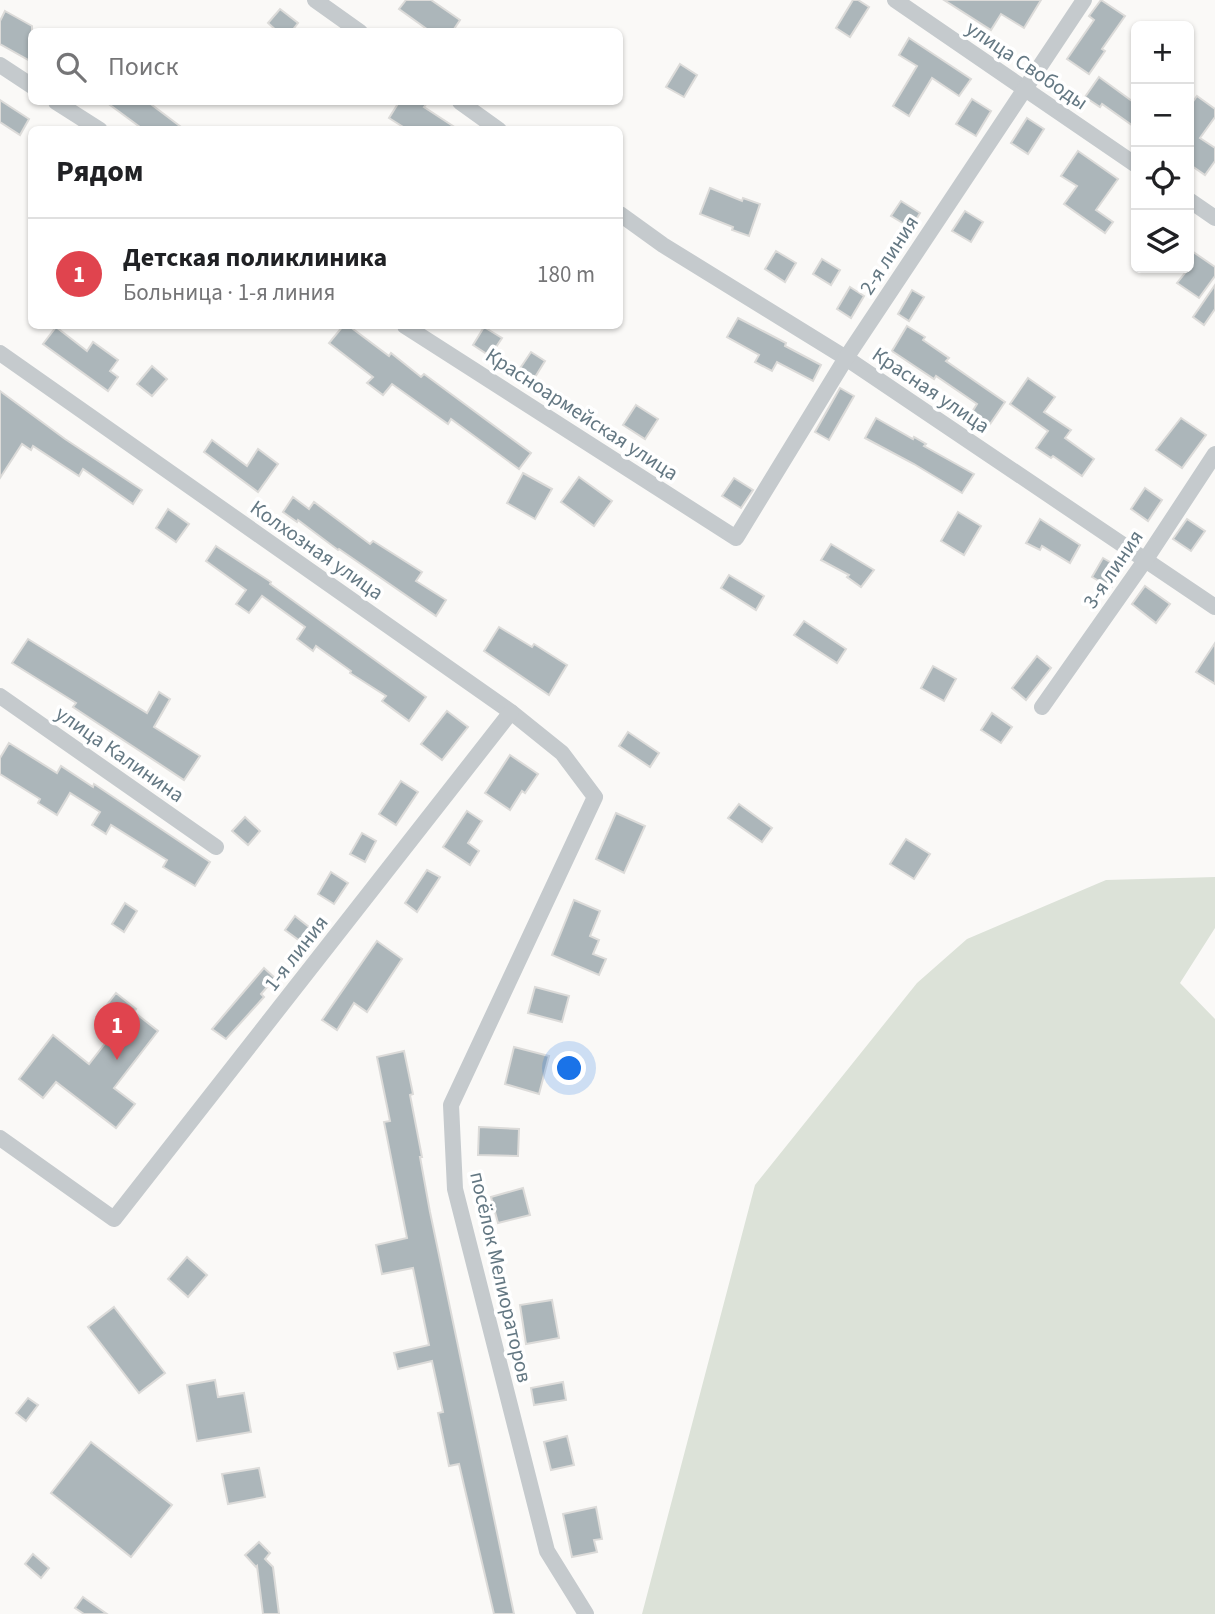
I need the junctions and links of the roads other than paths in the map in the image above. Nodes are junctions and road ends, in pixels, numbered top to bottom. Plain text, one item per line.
1 (315, 0) edge
2 (895, 0) edge
3 (1084, 0) edge
4 (354, 28) edge
5 (0, 65) edge
6 (28, 83) edge
7 (1024, 89) junction
8 (61, 105) edge
9 (464, 105) edge
10 (94, 126) edge
11 (493, 126) edge
12 (1131, 162) edge
13 (1194, 203) edge
14 (623, 216) edge
15 (1215, 218) edge
16 (410, 329) edge
17 (0, 353) edge
18 (846, 358) junction
19 (1215, 454) edge
20 (736, 538) joint
21 (1146, 559) junction
22 (1215, 607) edge
23 (0, 696) edge
24 (1042, 707) dead end
25 (511, 712) junction
26 (595, 797) joint
27 (216, 847) dead end
28 (0, 1138) edge
29 (586, 1614) edge

1 - 4 street
2 - 7 street, улица Свободы
3 - 7 street, 2-я линия
5 - 6 street
7 - 12 street, улица Свободы
7 - 18 street, 2-я линия
8 - 10 street
9 - 11 street
13 - 15 street
14 - 18 street, Красная улица
16 - 20 street, Красноармейская улица
17 - 25 street, Колхозная улица
18 - 20 street, 2-я линия
18 - 21 street, Красная улица
19 - 21 street, 3-я линия
21 - 22 street, Красная улица
21 - 24 street, 3-я линия
23 - 27 street, улица Калинина
25 - 26 street, Колхозная улица
25 - 28 street, 1-я линия
26 - 29 street, посёлок Мелиораторов

